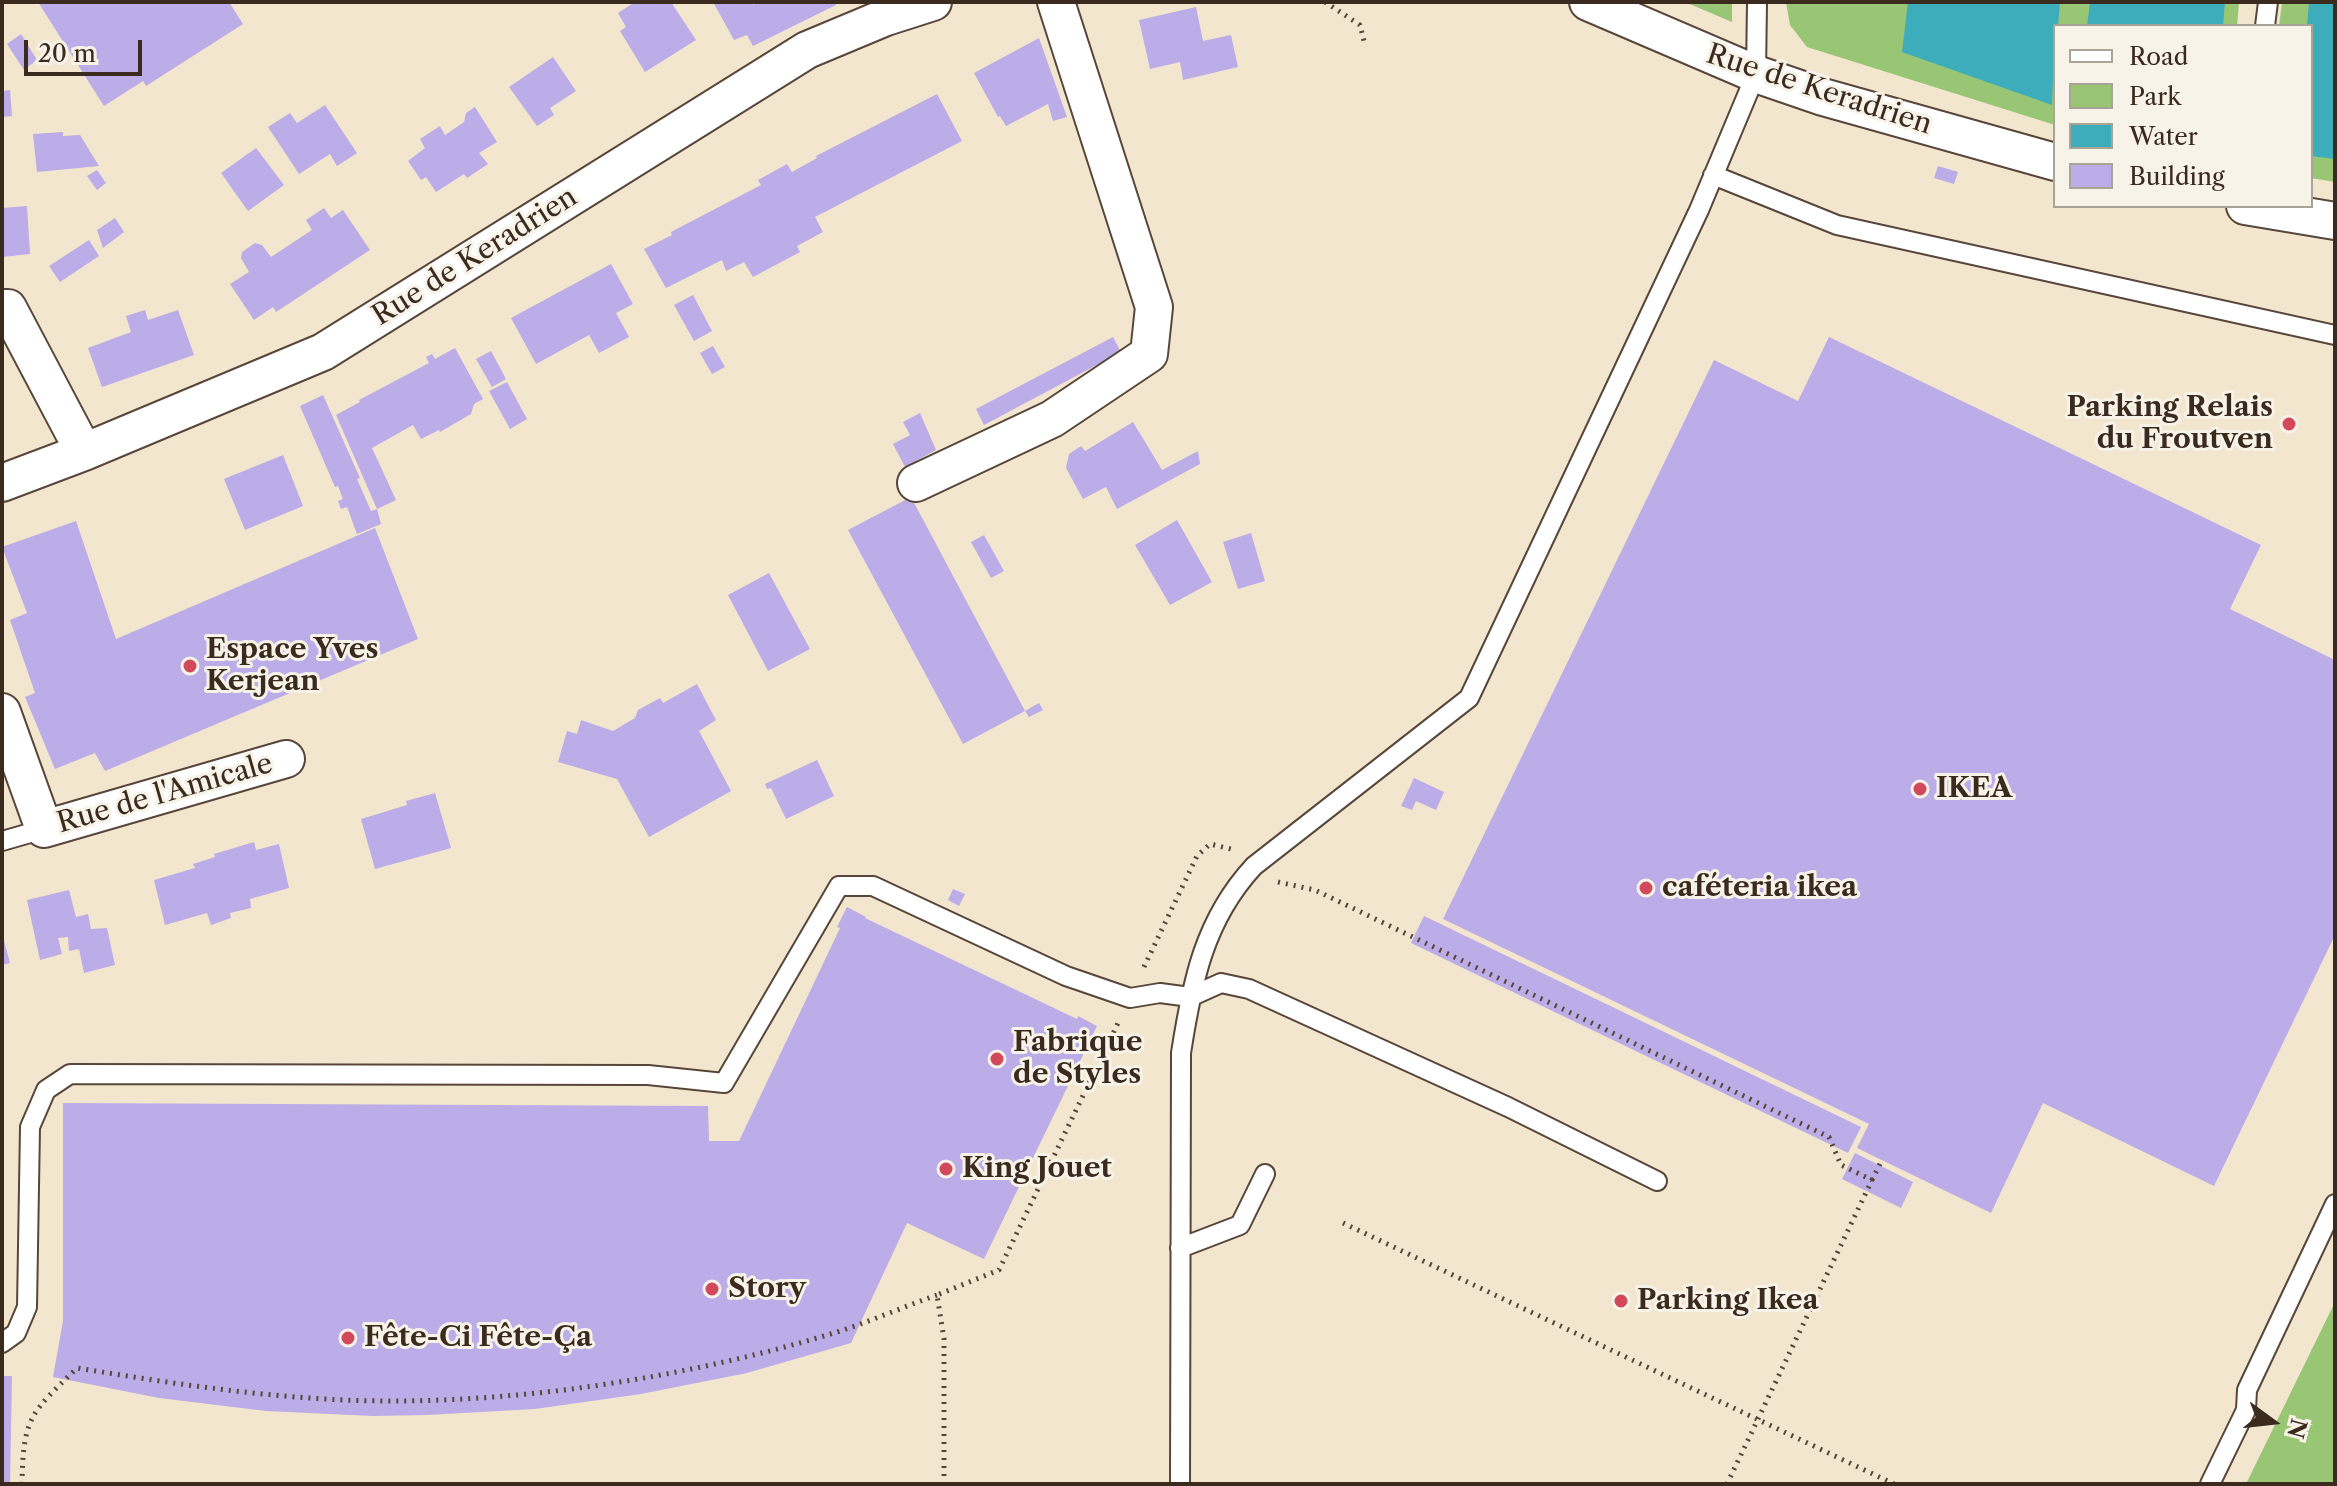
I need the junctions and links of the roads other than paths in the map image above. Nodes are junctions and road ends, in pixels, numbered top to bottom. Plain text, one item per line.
1 (933, 2) edge
2 (1056, 2) edge
3 (1588, 2) edge
4 (1757, 2) edge
5 (2268, 2) edge
6 (2265, 24) edge
7 (1756, 74) junction
8 (2053, 161) edge
9 (1713, 175) junction
10 (2257, 208) edge
11 (2335, 221) edge
12 (2, 308) edge
13 (2335, 335) edge
14 (84, 452) junction
15 (2, 483) edge
16 (916, 483) dead end
17 (2, 712) edge
18 (286, 759) dead end
19 (44, 829) junction
20 (2, 841) edge
21 (1190, 997) junction
22 (1265, 1174) dead end
23 (1657, 1181) dead end
24 (2335, 1204) edge
25 (1180, 1248) junction
26 (2, 1343) edge
27 (1180, 1484) edge
28 (2210, 1484) edge

1 - 14 street, Rue de Keradrien
2 - 16 street
3 - 7 street, Rue de Keradrien
4 - 7 lane
5 - 6 lane
7 - 8 street, Rue de Keradrien
7 - 9 lane
9 - 13 lane
9 - 21 lane
10 - 11 street
12 - 14 street
14 - 15 street, Rue de Keradrien
17 - 19 street, Rue de l'Amicale
18 - 19 street, Rue de l'Amicale
19 - 20 lane, Rue de l'Amicale
21 - 23 lane
21 - 25 lane
21 - 26 lane
22 - 25 lane
24 - 28 lane
25 - 27 lane

